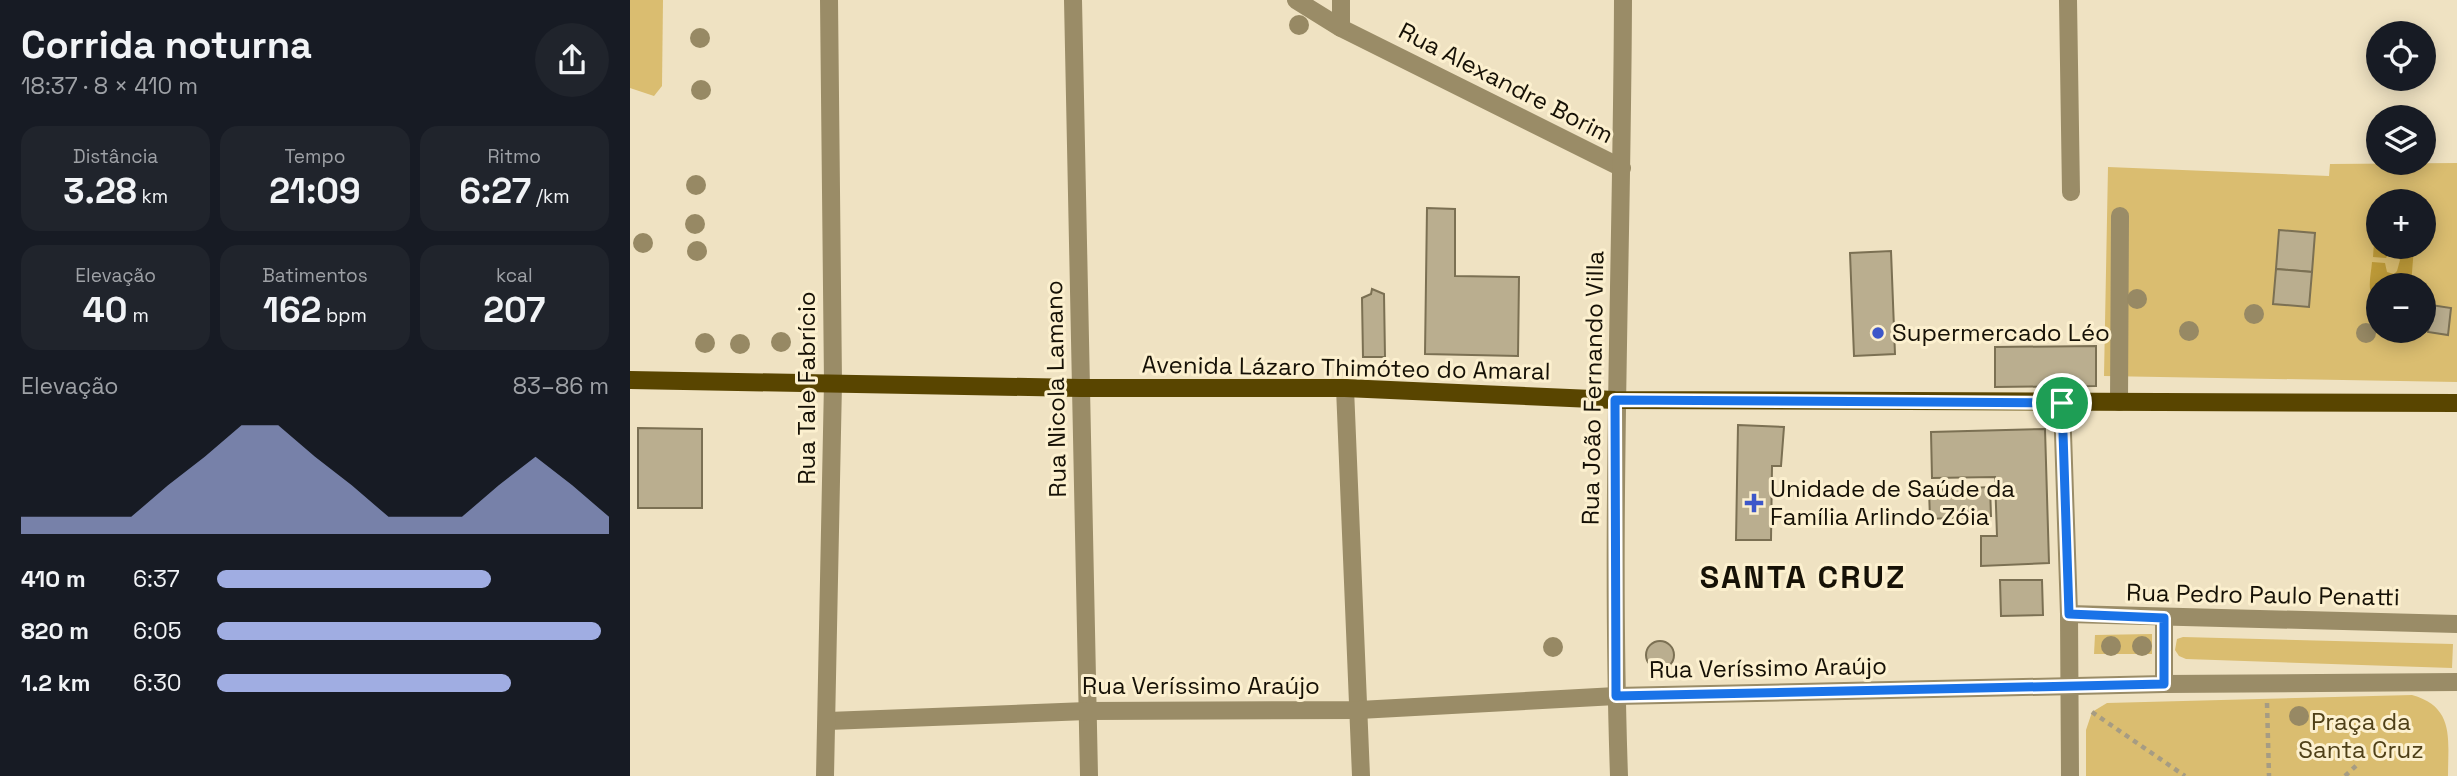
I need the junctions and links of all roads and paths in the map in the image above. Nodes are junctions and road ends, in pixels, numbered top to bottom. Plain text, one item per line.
1 (829, 0) edge
2 (1073, 0) edge
3 (1296, 0) edge
4 (1341, 0) edge
5 (1623, 0) edge
6 (2068, 0) edge
7 (1341, 28) junction
8 (1622, 168) junction
9 (2071, 192) dead end
10 (2120, 216) dead end
11 (630, 380) edge
12 (833, 383) junction
13 (1080, 388) junction
14 (1345, 388) junction
15 (1615, 400) junction
16 (2119, 402) junction
17 (2062, 403) junction
18 (2457, 404) edge
19 (2069, 614) junction
20 (2164, 618) junction
21 (2457, 624) edge
22 (2457, 682) edge
23 (2164, 684) junction
24 (2069, 688) junction
25 (1616, 696) junction
26 (2267, 698) dead end
27 (1359, 710) junction
28 (1087, 711) junction
29 (2092, 712) dead end
30 (828, 721) junction
31 (2358, 764) dead end
32 (825, 776) edge
33 (1089, 776) edge
34 (1361, 776) edge
35 (1619, 776) edge
36 (2070, 776) edge
37 (2185, 776) edge
38 (2269, 776) edge
39 (2345, 776) edge

1 - 12 street, Rua Tale Fabrício
2 - 13 street, Rua Nicola Lamano
3 - 7 street, Rua Alexandre Borim
4 - 7 street
5 - 8 street, Rua João Fernando Villa
6 - 9 street
7 - 8 street, Rua Alexandre Borim
8 - 15 street, Rua João Fernando Villa
10 - 16 street
11 - 12 main road, Avenida Lázaro Thimóteo do Amaral
12 - 13 main road, Avenida Lázaro Thimóteo do Amaral
12 - 30 street, Rua Tale Fabrício
13 - 14 main road, Avenida Lázaro Thimóteo do Amaral
13 - 28 street, Rua Nicola Lamano
14 - 15 main road, Avenida Lázaro Thimóteo do Amaral
14 - 27 street
15 - 17 main road, Avenida Lázaro Thimóteo do Amaral
15 - 25 street, Rua João Fernando Villa
16 - 17 main road, Avenida Lázaro Thimóteo do Amaral
16 - 18 main road, Avenida Lázaro Thimóteo do Amaral
17 - 19 street
19 - 20 street, Rua Pedro Paulo Penatti
19 - 24 street
20 - 21 street, Rua Pedro Paulo Penatti
20 - 23 street
22 - 23 street, Rua Veríssimo Araújo
23 - 24 street, Rua Veríssimo Araújo
24 - 25 street, Rua Veríssimo Araújo
24 - 36 street
25 - 27 street, Rua Veríssimo Araújo
25 - 35 street, Rua João Fernando Villa
26 - 38 path
27 - 28 street, Rua Veríssimo Araújo
27 - 34 street
28 - 30 street, Rua Veríssimo Araújo
28 - 33 street, Rua Nicola Lamano
29 - 37 path
30 - 32 street, Rua Tale Fabrício
31 - 39 path

